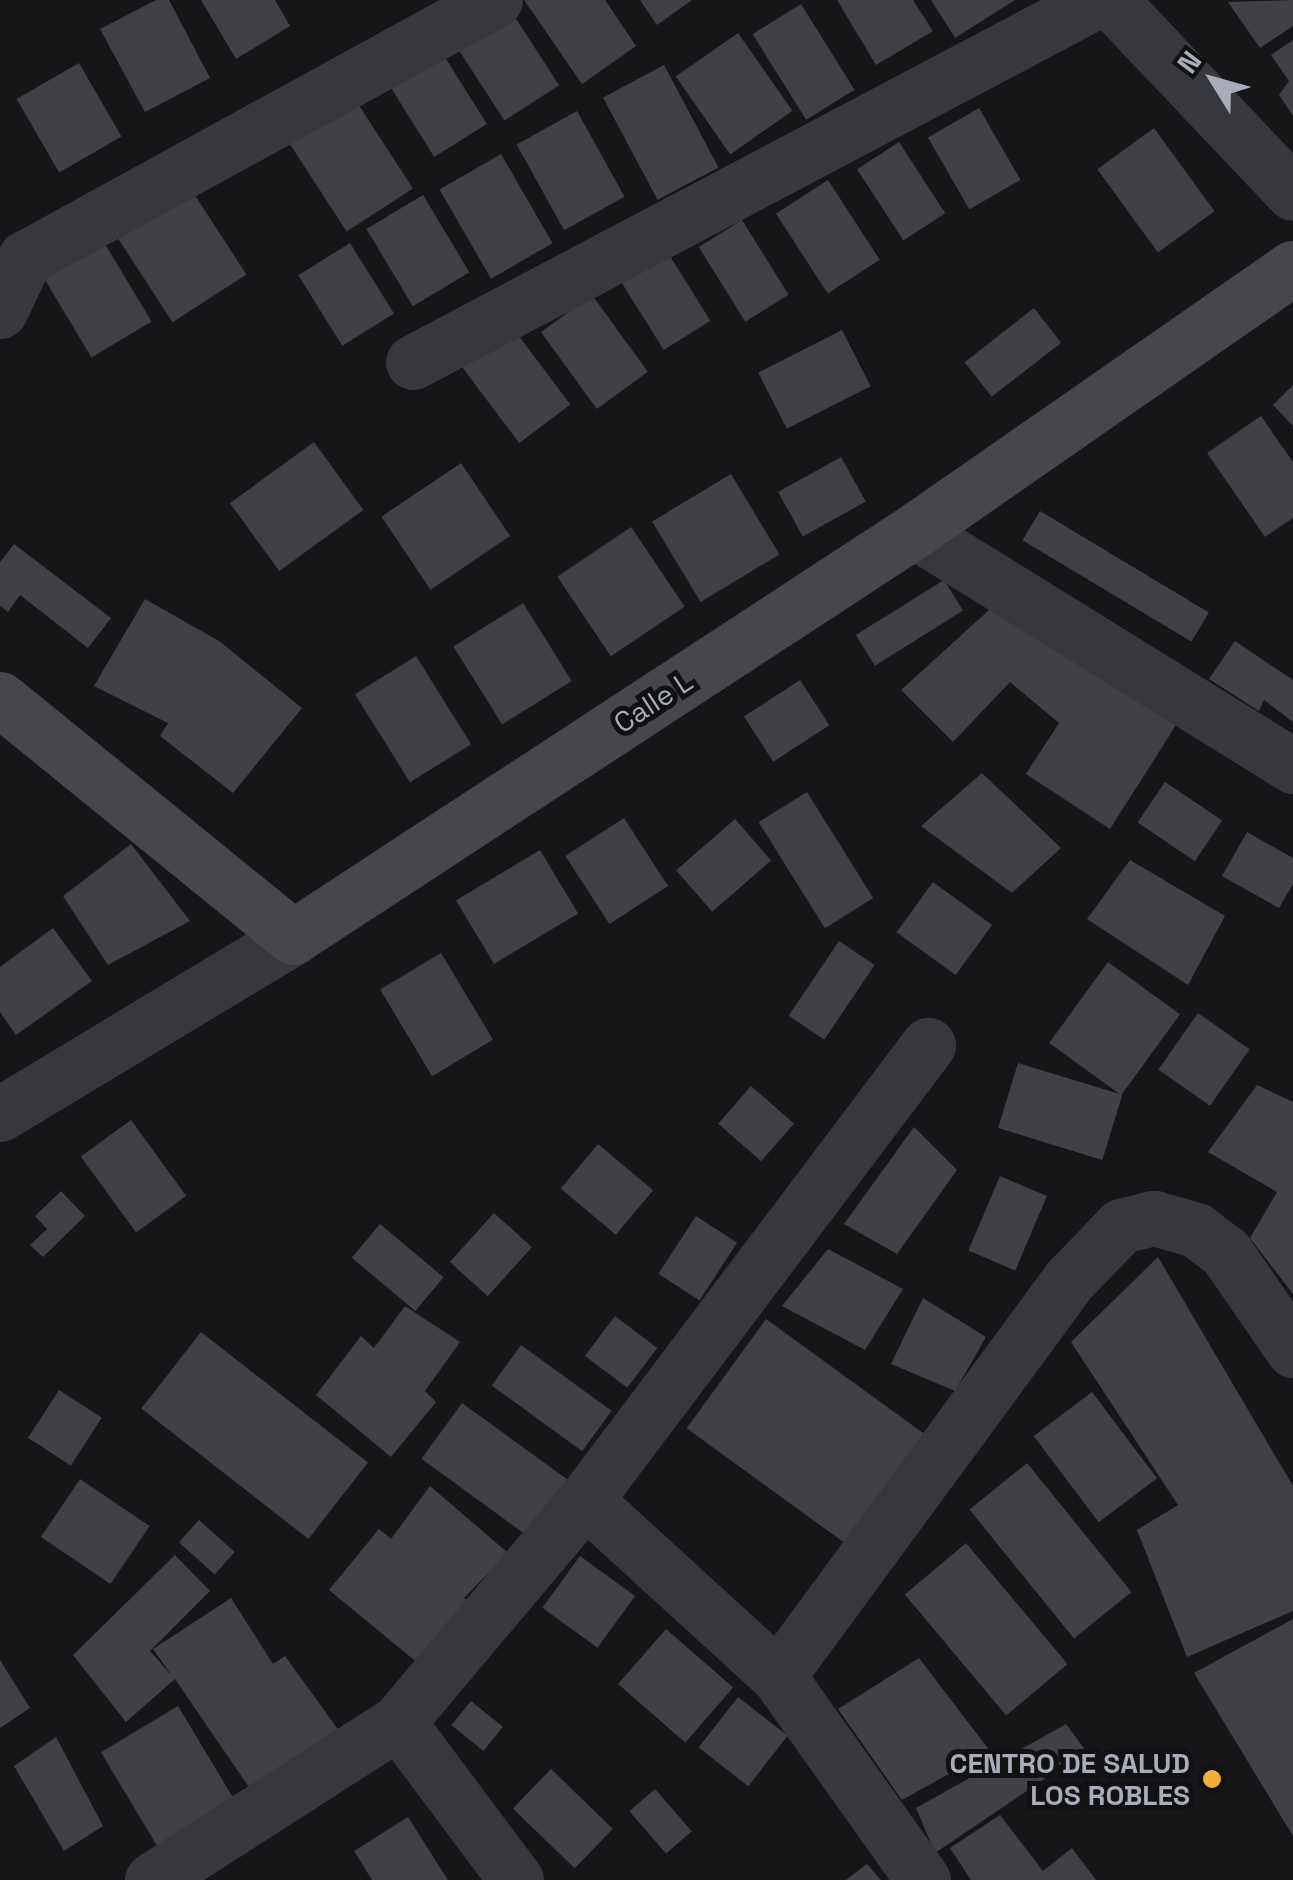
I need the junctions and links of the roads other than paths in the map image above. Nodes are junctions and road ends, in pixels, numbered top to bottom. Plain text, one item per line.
1 (495, 0) edge
2 (1098, 0) edge
3 (1110, 0) edge
4 (1293, 193) edge
5 (1293, 268) edge
6 (0, 311) edge
7 (413, 362) dead end
8 (914, 532) junction
9 (0, 699) edge
10 (1293, 766) edge
11 (293, 937) junction
12 (928, 1045) dead end
13 (0, 1114) edge
14 (1293, 1350) edge
15 (585, 1500) junction
16 (778, 1676) junction
17 (398, 1722) junction
18 (152, 1880) edge
19 (516, 1880) edge
20 (923, 1880) edge

1 - 6 street
2 - 7 street
3 - 4 street
5 - 8 main road, Calle L
8 - 10 street
8 - 11 main road, Calle L
9 - 11 main road
11 - 13 street, Calle L
12 - 15 street
14 - 16 street
15 - 16 street
15 - 17 street
16 - 20 street
17 - 18 street
17 - 19 street

